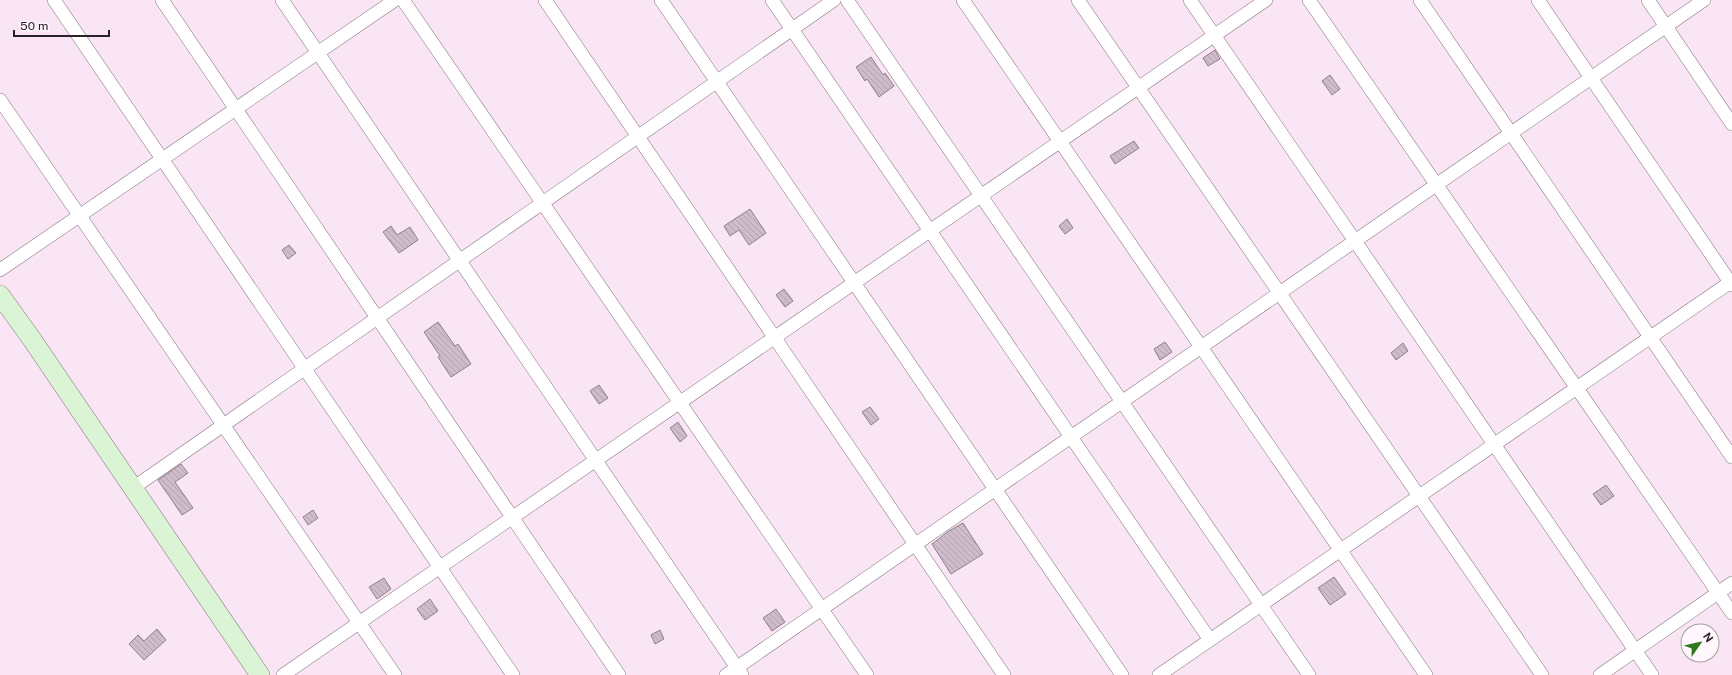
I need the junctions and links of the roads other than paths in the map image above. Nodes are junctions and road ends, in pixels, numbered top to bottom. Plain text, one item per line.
1 (54, 0) edge
2 (162, 0) edge
3 (282, 0) edge
4 (395, 0) edge
5 (403, 0) edge
6 (545, 0) edge
7 (661, 0) edge
8 (772, 0) edge
9 (834, 0) edge
10 (847, 0) edge
11 (963, 0) edge
12 (1078, 0) edge
13 (1190, 0) edge
14 (1266, 0) edge
15 (1309, 0) edge
16 (1420, 0) edge
17 (1538, 0) edge
18 (1648, 0) edge
19 (1704, 0) edge
20 (1666, 26) junction
21 (792, 29) junction
22 (1214, 35) junction
23 (318, 53) junction
24 (1591, 78) junction
25 (717, 82) junction
26 (1138, 88) junction
27 (0, 100) edge
28 (235, 109) junction
29 (1732, 124) edge
30 (1511, 133) junction
31 (638, 136) junction
32 (1060, 141) junction
33 (162, 159) junction
34 (1436, 185) junction
35 (981, 196) junction
36 (542, 203) junction
37 (79, 216) junction
38 (930, 231) junction
39 (1355, 241) junction
40 (460, 260) junction
41 (0, 270) edge
42 (854, 283) junction
43 (1731, 283) edge
44 (1279, 293) junction
45 (0, 295) edge
46 (377, 318) junction
47 (1650, 337) junction
48 (774, 338) junction
49 (1201, 347) junction
50 (304, 368) junction
51 (1577, 388) junction
52 (680, 402) junction
53 (1122, 402) junction
54 (223, 425) junction
55 (1071, 437) junction
56 (1494, 445) junction
57 (1732, 457) edge
58 (596, 460) junction
59 (133, 488) junction
60 (995, 489) junction
61 (1419, 496) junction
62 (512, 518) junction
63 (915, 544) junction
64 (1340, 550) junction
65 (440, 567) junction
66 (1732, 583) edge
67 (1718, 593) junction
68 (1261, 605) junction
69 (822, 609) junction
70 (1732, 613) edge
71 (359, 623) junction
72 (1210, 640) junction
73 (1635, 651) junction
74 (739, 671) edge
75 (260, 675) edge
76 (283, 675) edge
77 (395, 675) edge
78 (513, 675) edge
79 (619, 675) edge
80 (726, 675) edge
81 (867, 675) edge
82 (1004, 675) edge
83 (1122, 675) edge
84 (1159, 675) edge
85 (1309, 675) edge
86 (1426, 675) edge
87 (1542, 675) edge
88 (1600, 675) edge
89 (1652, 675) edge

1 - 33 street
2 - 28 street
3 - 23 street
4 - 23 street
5 - 36 street
6 - 31 street
7 - 25 street
8 - 21 street
9 - 21 street
10 - 35 street
11 - 32 street
12 - 26 street
13 - 22 street
14 - 22 street
15 - 34 street
16 - 30 street
17 - 24 street
18 - 20 street
19 - 20 street
20 - 24 street
20 - 29 street
21 - 25 street
21 - 38 street
22 - 26 street
22 - 39 street
23 - 28 street
23 - 40 street
24 - 30 street
24 - 43 street
25 - 31 street
25 - 42 street
26 - 32 street
26 - 44 street
27 - 37 street
28 - 33 street
28 - 46 street
30 - 34 street
30 - 47 street
31 - 36 street
31 - 48 street
32 - 35 street
32 - 49 street
33 - 37 street
33 - 50 street
34 - 39 street
34 - 51 street
35 - 38 street
35 - 53 street
36 - 40 street
36 - 52 street
37 - 41 street
37 - 54 street
38 - 42 street
38 - 55 street
39 - 44 street
39 - 56 street
40 - 46 street
40 - 58 street
42 - 48 street
42 - 60 street
43 - 47 street
44 - 49 street
44 - 61 street
45 - 59 street
46 - 50 street
46 - 62 street
47 - 51 street
47 - 57 street
48 - 52 street
48 - 63 street
49 - 53 street
49 - 64 street
50 - 54 street
50 - 65 street
51 - 56 street
51 - 67 street
52 - 58 street
52 - 69 street
53 - 55 street
53 - 68 street
54 - 59 street
54 - 71 street
55 - 60 street
55 - 72 street
56 - 61 street
56 - 73 street
58 - 62 street
58 - 74 street
59 - 75 street
60 - 63 street
60 - 83 street
61 - 64 street
61 - 87 street
62 - 65 street
62 - 79 street
63 - 69 street
63 - 82 street
64 - 68 street
64 - 86 street
65 - 71 street
65 - 78 street
66 - 67 street
67 - 70 street
67 - 73 street
68 - 72 street
68 - 85 street
69 - 74 street
69 - 81 street
71 - 76 street
71 - 77 street
72 - 84 street
73 - 88 street
73 - 89 street
74 - 80 street

